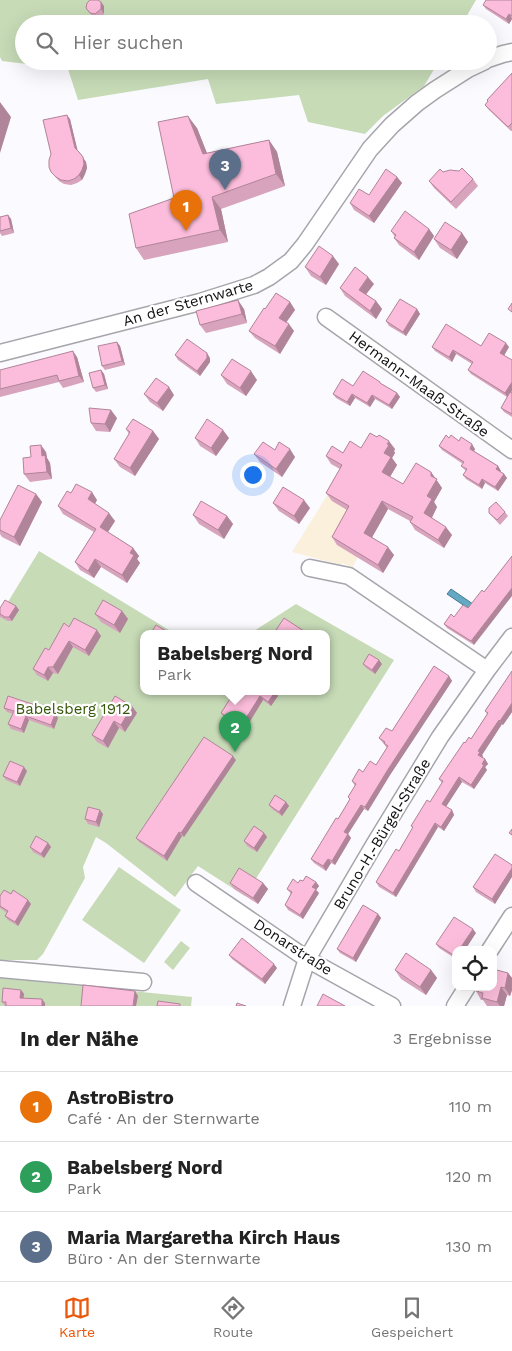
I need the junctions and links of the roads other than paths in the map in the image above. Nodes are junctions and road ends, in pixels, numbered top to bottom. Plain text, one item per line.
1 (512, 52) edge
2 (497, 56) edge
3 (469, 70) edge
4 (326, 317) dead end
5 (0, 353) edge
6 (512, 450) edge
7 (310, 568) dead end
8 (512, 637) edge
9 (487, 670) junction
10 (196, 883) dead end
11 (512, 916) edge
12 (493, 946) edge
13 (307, 959) junction
14 (0, 969) edge
15 (143, 982) dead end
16 (463, 991) edge
17 (292, 1006) edge
18 (392, 1006) edge
19 (454, 1006) edge

1 - 2 street
3 - 5 street, An der Sternwarte
4 - 6 street, Hermann-Maaß-Straße
7 - 9 street
8 - 9 street, Bruno-H.-Bürgel-Straße
9 - 13 street, Bruno-H.-Bürgel-Straße
10 - 13 street, Donarstraße
11 - 12 street
13 - 17 street, Bruno-H.-Bürgel-Straße
13 - 18 street, Donarstraße
14 - 15 street
16 - 19 street

